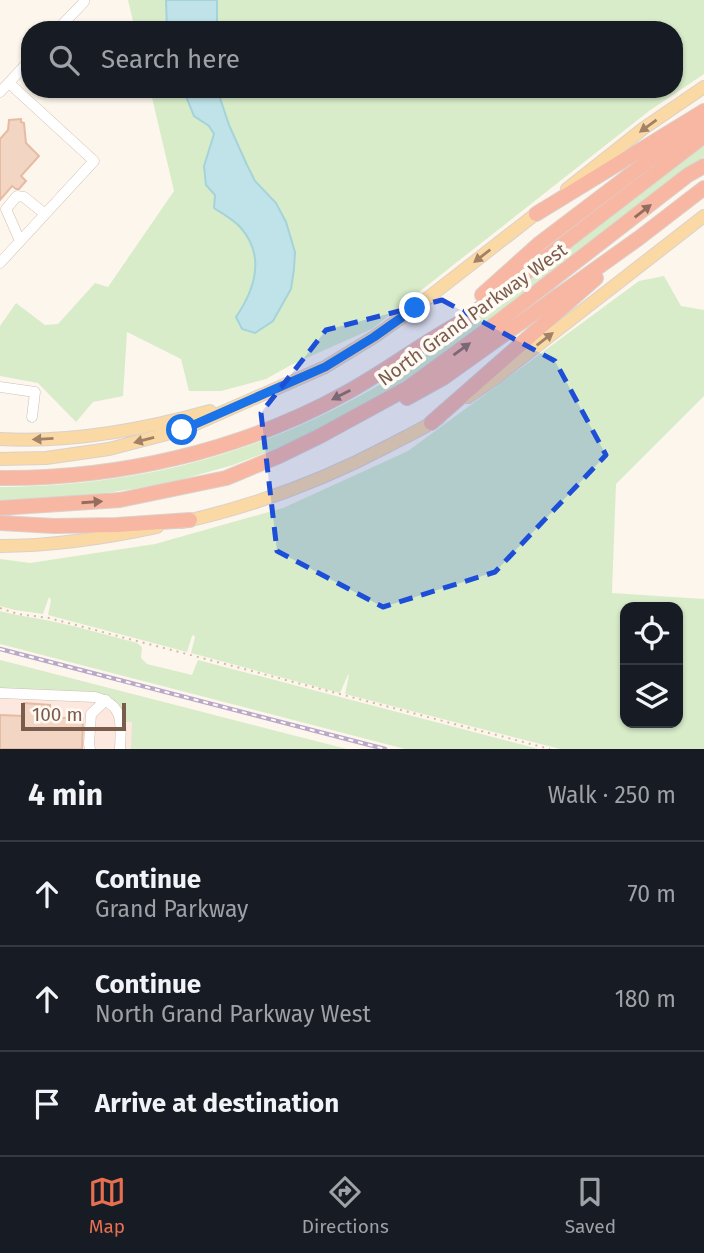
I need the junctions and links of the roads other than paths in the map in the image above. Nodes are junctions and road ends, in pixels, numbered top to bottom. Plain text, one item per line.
1 (84, 0) edge
2 (66, 21) edge
3 (21, 70) edge
4 (9, 83) junction
5 (704, 87) edge
6 (0, 92) edge
7 (21, 94) edge
8 (25, 98) edge
9 (704, 111) edge
10 (704, 121) edge
11 (704, 136) edge
12 (704, 166) edge
13 (704, 188) edge
14 (46, 214) junction
15 (536, 214) junction
16 (704, 216) edge
17 (639, 238) junction
18 (20, 241) junction
19 (1, 258) edge
20 (440, 333) junction
21 (0, 387) edge
22 (254, 398) junction
23 (32, 416) dead end
24 (431, 423) junction
25 (320, 436) junction
26 (0, 439) edge
27 (0, 459) edge
28 (0, 478) edge
29 (0, 508) edge
30 (190, 520) junction
31 (0, 523) edge
32 (0, 546) edge
33 (0, 693) edge
34 (106, 700) junction
35 (90, 749) edge
36 (120, 749) edge

1 - 2 lane
3 - 4 lane
4 - 6 lane
4 - 7 lane
5 -> 15 main road, North Grand Parkway West
8 - 14 lane
9 - 15 highway
10 - 20 highway
11 - 20 highway, North Grand Parkway West
25 -> 12 highway, North Grand Parkway West
13 - 17 highway
14 - 18 lane
14 - 18 lane
15 -> 22 main road, North Grand Parkway West
24 -> 16 main road
17 - 24 highway
17 - 25 highway
18 - 19 lane
20 -> 28 highway, North Grand Parkway West
21 - 23 lane
22 -> 26 main road
22 -> 27 main road
24 - 30 main road
29 -> 25 highway, North Grand Parkway West
30 - 31 highway
30 - 32 main road
33 - 34 lane
34 - 35 lane
34 - 36 lane

